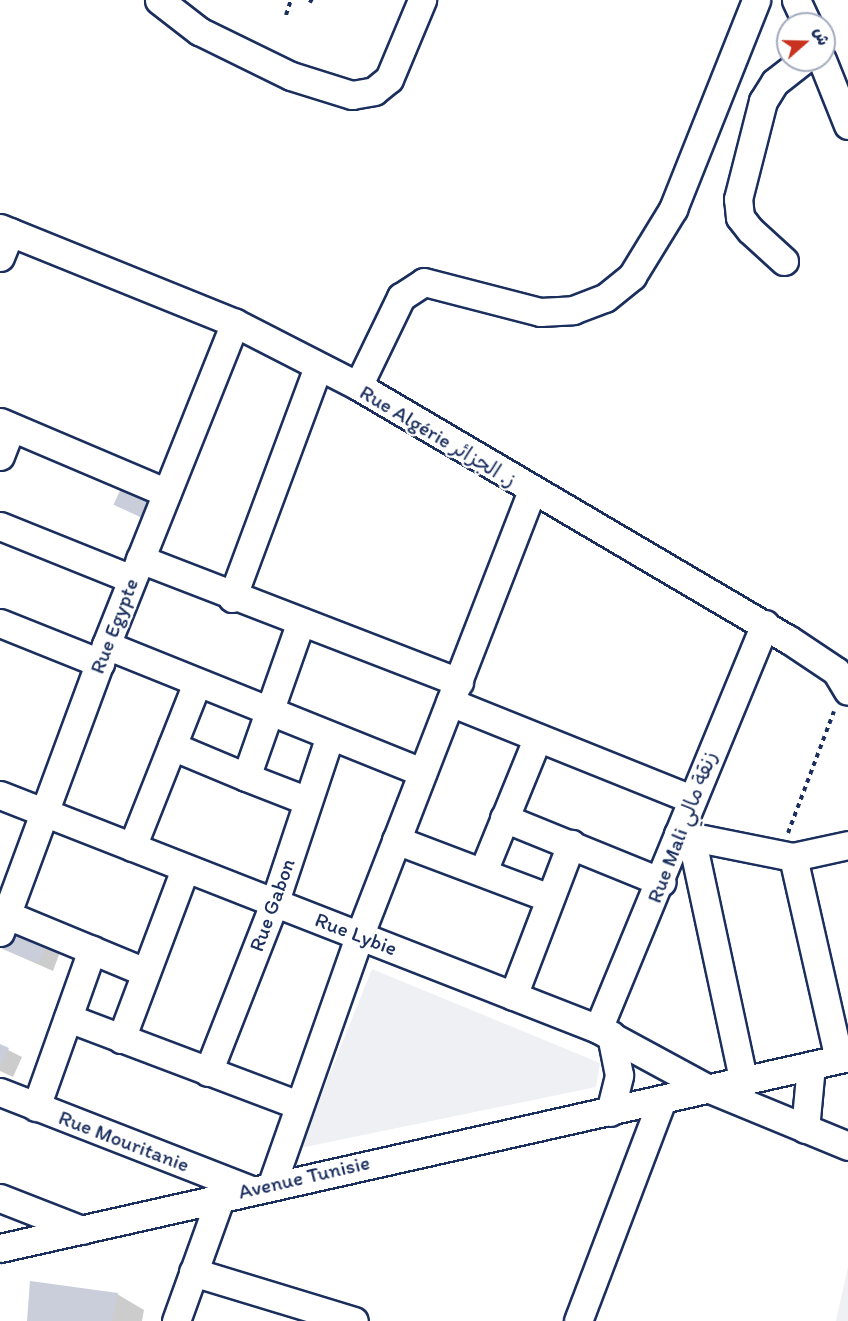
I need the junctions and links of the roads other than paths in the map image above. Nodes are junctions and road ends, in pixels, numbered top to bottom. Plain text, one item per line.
1 (159, 0) edge
2 (422, 0) edge
3 (756, 0) edge
4 (733, 68) junction
5 (788, 72) edge
6 (775, 82) junction
7 (840, 83) edge
8 (848, 125) edge
9 (3, 239) edge
10 (784, 261) dead end
11 (236, 323) junction
12 (318, 367) junction
13 (358, 386) junction
14 (5, 424) edge
15 (0, 456) edge
16 (531, 492) junction
17 (167, 493) junction
18 (0, 526) edge
19 (136, 569) junction
20 (232, 598) junction
21 (300, 624) junction
22 (765, 624) junction
23 (2, 631) edge
24 (103, 654) junction
25 (196, 685) junction
26 (846, 687) edge
27 (454, 692) junction
28 (268, 710) junction
29 (330, 736) junction
30 (537, 739) junction
31 (172, 747) junction
32 (422, 772) junction
33 (246, 777) junction
34 (0, 795) edge
35 (691, 798) junction
36 (308, 801) junction
37 (48, 812) junction
38 (504, 818) junction
39 (685, 835) junction
40 (396, 840) junction
41 (571, 844) junction
42 (848, 845) edge
43 (132, 847) junction
44 (793, 857) junction
45 (185, 869) junction
46 (484, 869) junction
47 (662, 882) junction
48 (547, 897) junction
49 (274, 904) junction
50 (2, 920) edge
51 (360, 934) junction
52 (92, 950) junction
53 (145, 972) junction
54 (513, 996) junction
55 (68, 1018) junction
56 (605, 1032) junction
57 (121, 1039) junction
58 (843, 1058) edge
59 (811, 1066) junction
60 (208, 1072) junction
61 (743, 1079) junction
62 (705, 1087) junction
63 (0, 1092) edge
64 (662, 1100) junction
65 (298, 1105) junction
66 (36, 1107) junction
67 (610, 1112) junction
68 (805, 1129) junction
69 (848, 1146) edge
70 (260, 1186) junction
71 (221, 1196) junction
72 (0, 1198) edge
73 (82, 1230) junction
74 (0, 1248) edge
75 (193, 1272) junction
76 (176, 1321) edge
77 (354, 1321) edge
78 (578, 1321) edge

1 - 2 street
3 - 4 street
4 - 6 street
4 - 13 street
5 - 6 street
6 - 10 street
7 - 8 street
9 - 11 street, Rue Algérie ز. الجزائر
11 - 12 street, Rue Algérie ز. الجزائر
11 - 17 street, Rue Egypte
12 - 13 street, Rue Algérie ز. الجزائر
12 - 20 street
13 - 16 street, Rue Algérie ز. الجزائر
14 - 15 street
14 - 17 street
16 - 22 street, Rue Algérie ز. الجزائر
16 - 27 street
17 - 19 street, Rue Egypte
18 - 19 street
19 - 20 street
19 - 24 street, Rue Egypte
20 - 21 street
21 - 27 street
21 - 28 street
22 - 26 street, Rue Algérie ز. الجزائر
22 - 35 street, Rue Mali زنقة مالي
23 - 24 street
24 - 25 street
24 - 37 street, Rue Egypte
25 - 28 street
25 - 31 street
27 - 30 street
27 - 32 street
28 - 29 street
28 - 33 street
29 - 32 street
29 - 36 street, Rue Gabon
30 - 35 street
30 - 38 street
31 - 33 street
31 - 43 street
32 - 40 street
33 - 36 street
34 - 37 street, Rue Lybie
35 - 39 street, Rue Mali زنقة مالي
36 - 49 street, Rue Gabon
37 - 43 street, Rue Lybie
37 - 50 street, Rue Egypte
38 - 41 street
38 - 46 street
39 - 44 street
39 - 47 street, Rue Mali زنقة مالي
39 - 61 street
40 - 46 street
40 - 51 street
41 - 47 street
41 - 48 street
42 - 44 street
43 - 45 street, Rue Lybie
44 - 58 street
45 - 49 street, Rue Lybie
45 - 53 street
46 - 48 street
47 - 56 street, Rue Mali زنقة مالي
48 - 54 street
49 - 51 street, Rue Lybie
49 - 60 street, Rue Gabon
50 - 52 street
51 - 54 street, Rue Lybie
51 - 65 street
52 - 53 street
52 - 55 street
53 - 57 street
54 - 56 street, Rue Lybie
55 - 57 street
55 - 66 street
56 - 62 street, Rue Lybie
56 - 67 street
57 - 60 street
58 - 59 street, Avenue Tunisie
59 - 61 street, Avenue Tunisie
59 - 68 street
60 - 65 street
61 - 62 street, Avenue Tunisie
62 - 64 street, Avenue Tunisie
62 - 68 street, Rue Lybie
63 - 66 street, Rue Mouritanie
64 - 67 street, Avenue Tunisie
64 - 78 street
65 - 70 street
66 - 70 street, Rue Mouritanie
67 - 70 street, Avenue Tunisie
68 - 69 street, Rue Lybie
70 - 71 street, Avenue Tunisie
71 - 73 street, Avenue Tunisie
71 - 75 street
72 - 73 street
73 - 74 street, Avenue Tunisie
75 - 76 street
75 - 77 street

